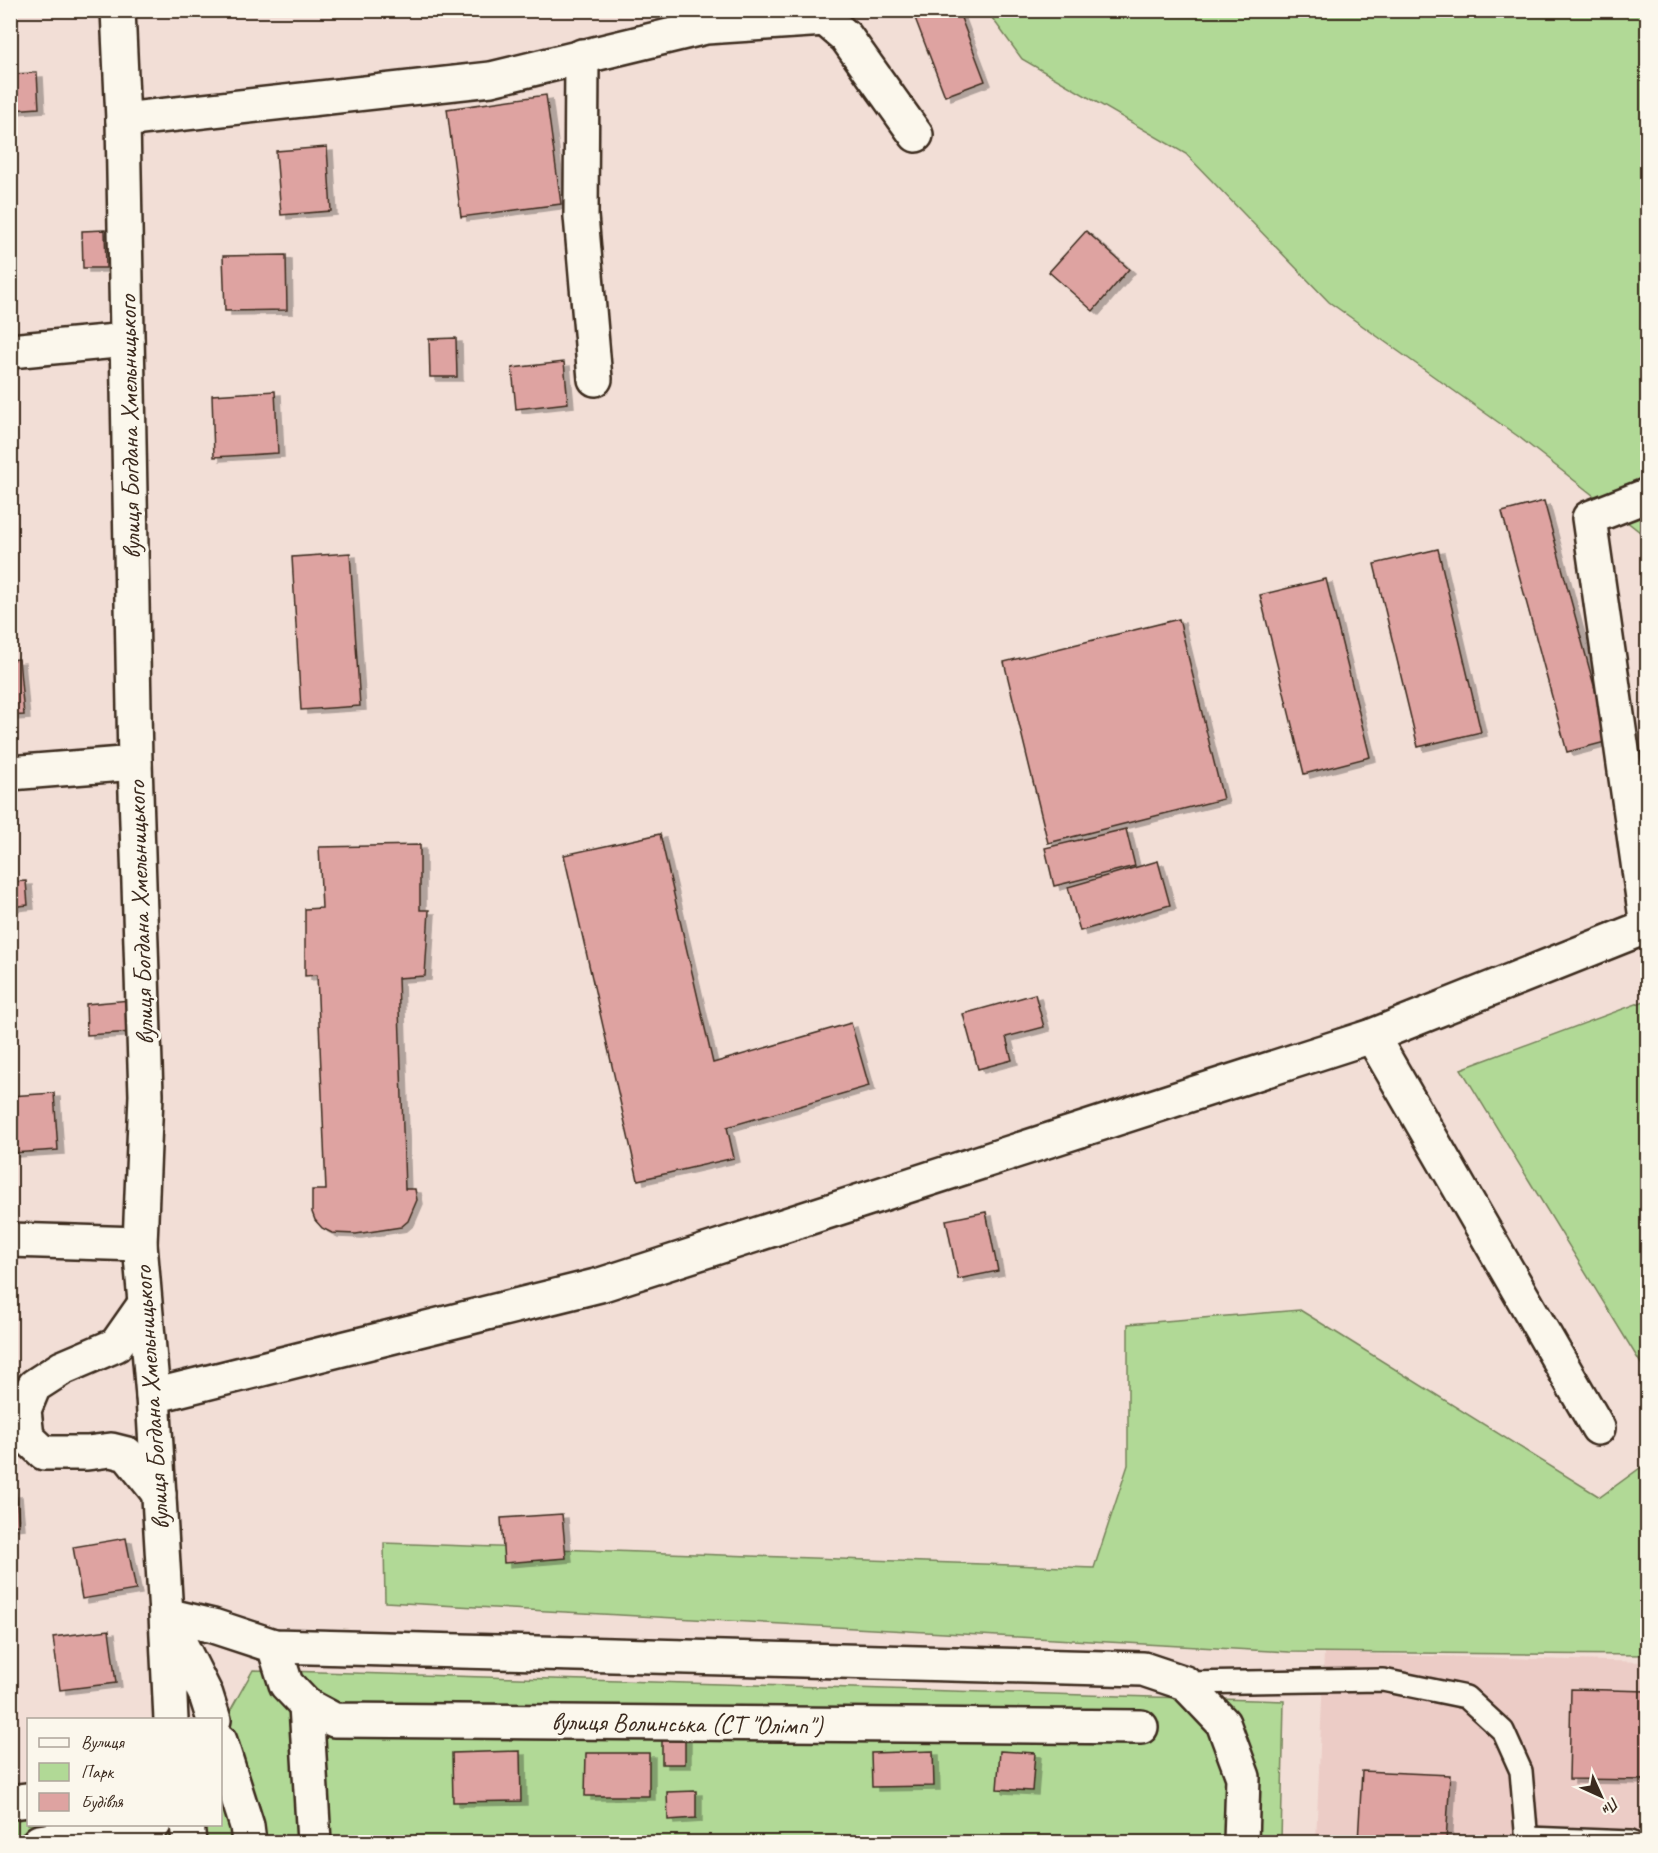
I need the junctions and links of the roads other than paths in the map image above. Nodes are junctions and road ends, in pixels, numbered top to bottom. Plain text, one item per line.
1 (118, 10) edge
2 (582, 56) junction
3 (123, 120) junction
4 (916, 135) dead end
5 (127, 340) junction
6 (10, 351) edge
7 (595, 379) dead end
8 (1647, 495) edge
9 (135, 763) junction
10 (10, 773) edge
11 (1647, 926) edge
12 (1372, 1036) junction
13 (10, 1240) edge
14 (140, 1244) junction
15 (144, 1305) junction
16 (116, 1345) junction
17 (153, 1394) junction
18 (1598, 1428) dead end
19 (111, 1450) junction
20 (159, 1494) junction
21 (166, 1615) junction
22 (274, 1646) junction
23 (1185, 1683) junction
24 (306, 1705) junction
25 (210, 1707) edge
26 (171, 1718) edge
27 (180, 1718) edge
28 (1141, 1727) dead end
29 (222, 1747) edge
30 (27, 1800) edge
31 (10, 1802) edge
32 (141, 1826) edge
33 (187, 1826) edge
34 (1528, 1840) edge
35 (39, 1842) edge
36 (189, 1842) edge
37 (249, 1842) edge
38 (314, 1842) edge
39 (1241, 1842) edge
40 (1631, 1842) edge

1 - 3 street, вулиця Богдана Хмельницького
2 - 3 street
2 - 4 street
2 - 7 street
3 - 5 street, вулиця Богдана Хмельницького
5 - 6 street
5 - 9 street, вулиця Богдана Хмельницького
8 - 11 street
9 - 10 street
9 - 14 street, вулиця Богдана Хмельницького
11 - 12 street
12 - 17 street
12 - 18 street
13 - 14 street
14 - 15 street, вулиця Богдана Хмельницького
15 - 16 street
15 - 17 street, вулиця Богдана Хмельницького
16 - 17 street
16 - 19 street
17 - 19 street
17 - 20 street, вулиця Богдана Хмельницького
19 - 20 street
20 - 21 street, вулиця Богдана Хмельницького
21 - 22 street
21 - 25 street, вулиця Богдана Хмельницького
21 - 26 street
22 - 23 street
22 - 24 street, вулиця Волинська (СТ "Олімп")
23 - 34 lane
23 - 39 street
24 - 28 street, вулиця Волинська (СТ "Олімп")
24 - 38 street
25 - 27 street
29 - 37 street
30 - 31 street
32 - 35 street
33 - 36 street
34 - 40 lane

